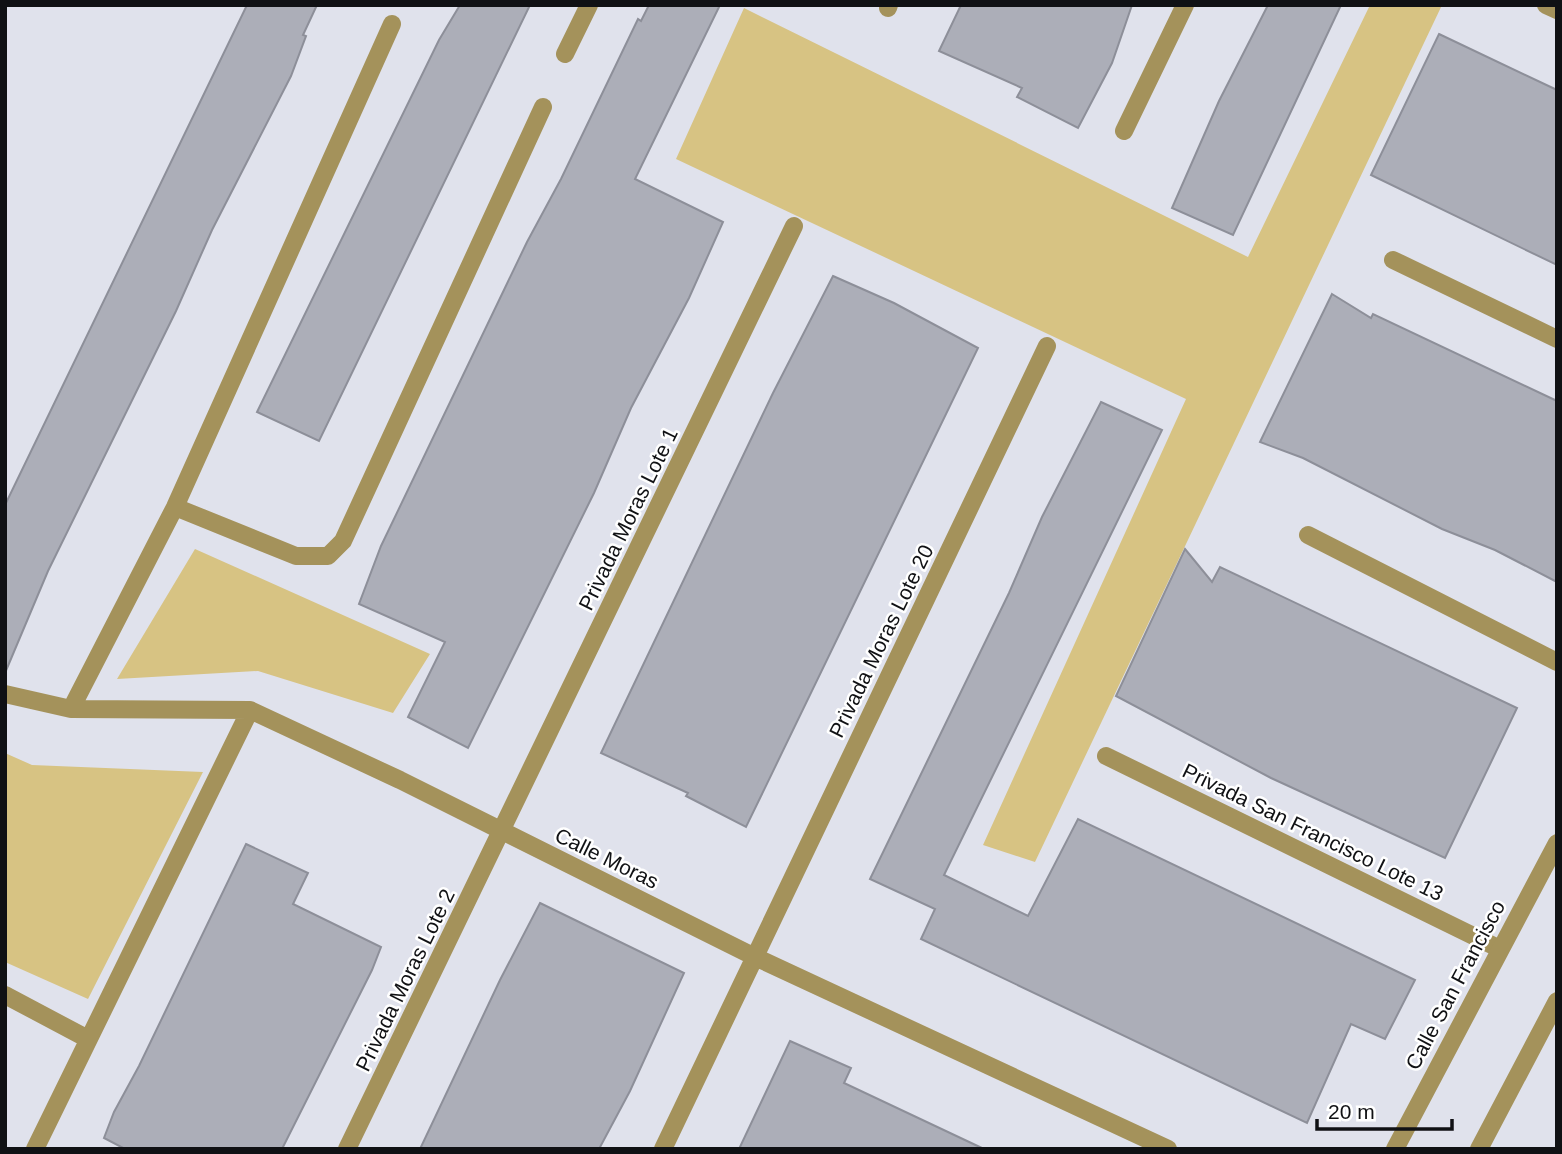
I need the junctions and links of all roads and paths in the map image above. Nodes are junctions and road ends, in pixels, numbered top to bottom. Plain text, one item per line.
1 (589, 5) edge
2 (1185, 5) edge
3 (1546, 5) edge
4 (1557, 10) edge
5 (392, 24) dead end
6 (565, 54) dead end
7 (543, 107) dead end
8 (1124, 131) dead end
9 (794, 226) dead end
10 (1392, 260) dead end
11 (1557, 339) edge
12 (1047, 346) dead end
13 (175, 507) junction
14 (1308, 534) dead end
15 (1557, 662) edge
16 (5, 694) edge
17 (71, 709) junction
18 (250, 710) junction
19 (1105, 756) dead end
20 (503, 831) junction
21 (1557, 843) edge
22 (1500, 949) junction
23 (755, 957) junction
24 (5, 995) edge
25 (1557, 1001) edge
26 (88, 1039) junction
27 (36, 1149) edge
28 (347, 1149) edge
29 (663, 1149) edge
30 (1168, 1149) edge
31 (1395, 1149) edge
32 (1479, 1149) edge

1 - 6 street
2 - 8 street
3 - 4 street
5 - 13 street
7 - 13 street
9 - 20 street, Privada Moras Lote 1
10 - 11 street
12 - 23 street, Privada Moras Lote 20
13 - 17 street
14 - 15 street
16 - 17 street, Calle Moras
17 - 18 street, Calle Moras
18 - 20 street, Calle Moras
18 - 26 street
19 - 22 street, Privada San Francisco Lote 13
20 - 23 street, Calle Moras
20 - 28 street, Privada Moras Lote 2
21 - 22 street, Calle San Francisco
22 - 31 street, Calle San Francisco
23 - 29 street, Privada Moras Lote 20
23 - 30 street, Calle Moras
24 - 26 street
25 - 32 street
26 - 27 street

